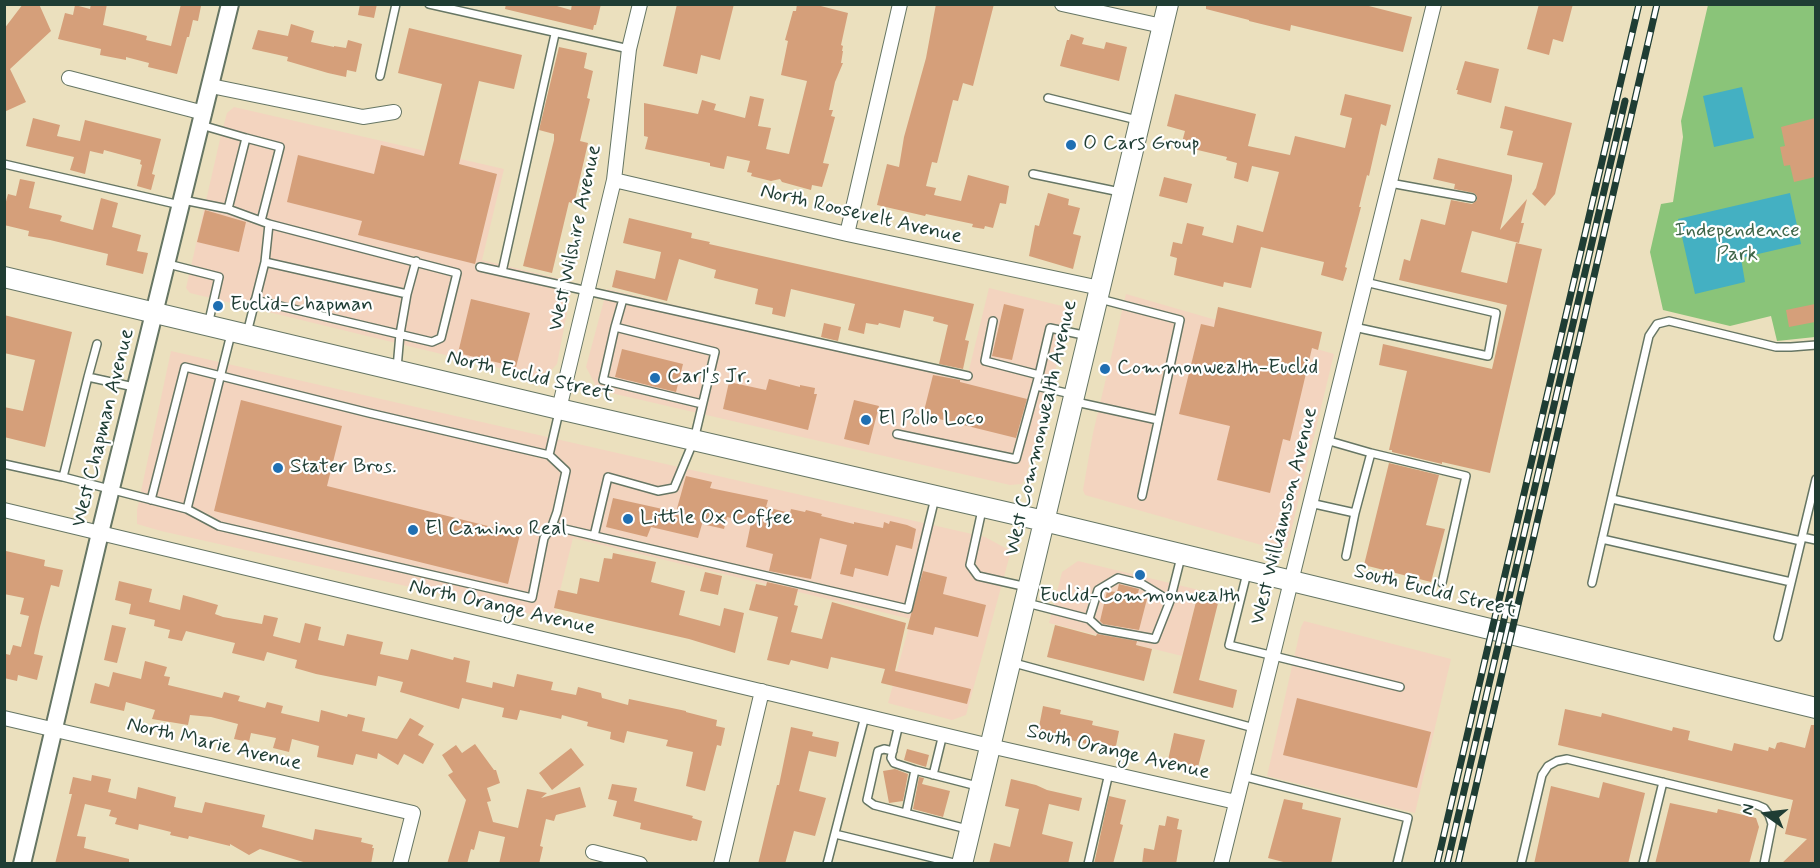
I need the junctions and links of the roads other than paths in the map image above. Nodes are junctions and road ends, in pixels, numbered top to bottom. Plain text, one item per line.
1 (230, 4) edge
2 (396, 4) edge
3 (429, 4) edge
4 (640, 4) edge
5 (900, 4) edge
6 (1062, 4) edge
7 (1167, 4) edge
8 (1434, 4) edge
9 (1108, 9) edge
10 (1162, 26) junction
11 (555, 34) junction
12 (629, 50) junction
13 (380, 76) dead end
14 (69, 78) dead end
15 (211, 86) junction
16 (1048, 98) dead end
17 (394, 112) dead end
18 (203, 119) junction
19 (1140, 120) junction
20 (246, 138) junction
21 (4, 164) edge
22 (1033, 174) dead end
23 (614, 180) junction
24 (1390, 183) junction
25 (1123, 192) junction
26 (1472, 198) dead end
27 (183, 203) junction
28 (228, 209) junction
29 (265, 223) junction
30 (847, 234) junction
31 (416, 261) junction
32 (265, 262) junction
33 (168, 264) junction
34 (480, 267) dead end
35 (502, 272) junction
36 (4, 277) edge
37 (1365, 282) junction
38 (588, 291) junction
39 (1099, 293) junction
40 (407, 294) junction
41 (622, 299) junction
42 (255, 300) junction
43 (156, 314) junction
44 (993, 321) dead end
45 (207, 326) junction
46 (615, 327) junction
47 (1354, 327) junction
48 (239, 333) junction
49 (400, 334) junction
50 (1089, 336) junction
51 (97, 344) dead end
52 (1815, 345) edge
53 (397, 370) junction
54 (1039, 375) junction
55 (220, 376) junction
56 (968, 376) dead end
57 (88, 377) junction
58 (1036, 386) junction
59 (137, 388) junction
60 (1074, 398) junction
61 (702, 404) junction
62 (559, 409) junction
63 (1158, 420) junction
64 (897, 434) dead end
65 (694, 440) junction
66 (1326, 440) junction
67 (1371, 453) junction
68 (549, 455) junction
69 (4, 464) edge
70 (63, 477) junction
71 (1815, 479) edge
72 (111, 490) junction
73 (936, 496) junction
74 (1142, 496) dead end
75 (1612, 499) junction
76 (151, 500) junction
77 (1310, 503) junction
78 (983, 507) junction
79 (187, 509) junction
80 (4, 510) edge
81 (1355, 513) junction
82 (1044, 521) junction
83 (552, 526) junction
84 (100, 533) junction
85 (594, 536) junction
86 (1602, 539) junction
87 (1801, 539) junction
88 (1815, 540) edge
89 (1181, 555) junction
90 (1346, 556) dead end
91 (1247, 571) junction
92 (1291, 582) junction
93 (1791, 582) junction
94 (1442, 583) dead end
95 (1592, 583) dead end
96 (1027, 595) junction
97 (1170, 602) junction
98 (1089, 618) junction
99 (1778, 637) dead end
100 (1272, 657) junction
101 (1010, 662) junction
102 (1400, 687) dead end
103 (762, 691) junction
104 (1815, 708) edge
105 (865, 716) junction
106 (4, 718) edge
107 (899, 724) junction
108 (1254, 728) junction
109 (55, 730) junction
110 (942, 734) junction
111 (990, 746) junction
112 (893, 751) junction
113 (915, 770) junction
114 (1109, 773) junction
115 (933, 775) junction
116 (1242, 776) junction
117 (1663, 782) junction
118 (980, 787) junction
119 (1236, 802) junction
120 (906, 813) junction
121 (969, 830) junction
122 (835, 834) junction
123 (593, 852) dead end
124 (22, 864) edge
125 (400, 864) edge
126 (640, 864) edge
127 (721, 864) edge
128 (827, 864) edge
129 (960, 864) edge
130 (1088, 864) edge
131 (1221, 864) edge
132 (1397, 864) edge
133 (1521, 864) edge
134 (1643, 864) edge
135 (1764, 864) edge

1 - 15 street, West Chapman Avenue
2 - 13 lane
3 - 11 lane
4 - 12 street, West Wilshire Avenue
5 - 30 street
6 - 9 street
7 - 10 main road, West Commonwealth Avenue
8 - 24 street, West Williamson Avenue
9 - 10 street
10 - 19 main road, West Commonwealth Avenue
11 - 12 lane
11 - 35 lane
12 - 23 street, West Wilshire Avenue
14 - 18 street
15 - 17 street
15 - 18 street, West Chapman Avenue
16 - 19 lane
18 - 20 lane
18 - 27 street, West Chapman Avenue
19 - 25 main road, West Commonwealth Avenue
20 - 28 lane
20 - 29 lane
21 - 27 lane
22 - 25 lane
23 - 30 street, North Roosevelt Avenue
23 - 38 street, West Wilshire Avenue
24 - 26 lane
24 - 37 street, West Williamson Avenue
25 - 39 main road, West Commonwealth Avenue
27 - 28 lane
27 - 33 street, West Chapman Avenue
28 - 29 lane
29 - 31 lane
29 - 32 lane
30 - 39 street, North Roosevelt Avenue
31 - 40 lane
31 - 49 lane
32 - 40 lane
32 - 42 lane
33 - 43 street, West Chapman Avenue
33 - 45 lane
34 - 35 lane
35 - 38 lane
36 - 43 main road, North Euclid Street
37 - 47 street, West Williamson Avenue
37 - 47 lane
38 - 41 lane
38 - 62 street, West Wilshire Avenue
39 - 50 main road, West Commonwealth Avenue
39 - 63 lane
40 - 49 lane
41 - 46 lane
41 - 56 lane
42 - 48 lane
42 - 49 lane
43 - 45 main road, North Euclid Street
43 - 59 street, West Chapman Avenue
44 - 54 lane
45 - 48 main road, North Euclid Street
46 - 61 lane
46 - 61 lane
47 - 66 street, West Williamson Avenue
48 - 53 main road, North Euclid Street
48 - 55 lane
49 - 53 lane
50 - 54 lane
50 - 60 main road, West Commonwealth Avenue
51 - 57 lane
52 - 75 lane
53 - 62 main road, North Euclid Street
54 - 58 lane
55 - 68 lane
55 - 76 lane
55 - 79 lane
57 - 59 lane
57 - 70 lane
58 - 60 lane
58 - 64 lane
59 - 72 street, West Chapman Avenue
60 - 63 lane
60 - 82 main road, West Commonwealth Avenue
61 - 65 lane
62 - 65 main road, North Euclid Street
62 - 68 lane
63 - 74 lane
65 - 73 main road, North Euclid Street
65 - 85 lane
66 - 67 lane
66 - 77 street, West Williamson Avenue
67 - 81 lane
67 - 94 lane
68 - 83 lane
69 - 70 lane
70 - 72 lane
71 - 87 lane
72 - 76 lane
72 - 84 street, West Chapman Avenue
73 - 78 main road, North Euclid Street
73 - 85 lane
75 - 86 lane
75 - 87 lane
76 - 79 lane
77 - 81 lane
77 - 92 street, West Williamson Avenue
78 - 82 main road, North Euclid Street
78 - 96 lane
79 - 83 lane
80 - 84 street, North Orange Avenue
81 - 90 lane
82 - 89 main road, South Euclid Street
82 - 96 main road, West Commonwealth Avenue
83 - 85 lane
84 - 103 street, North Orange Avenue
84 - 109 street, West Chapman Avenue
86 - 93 lane
86 - 95 lane
87 - 88 lane
87 - 93 lane
89 - 91 main road, South Euclid Street
89 - 97 lane
91 - 92 main road, South Euclid Street
91 - 100 lane
92 - 100 street, West Williamson Avenue
92 - 104 main road, South Euclid Street
93 - 99 lane
96 - 98 lane
96 - 101 main road, West Commonwealth Avenue
97 - 98 lane
97 - 98 lane
100 - 102 lane
100 - 108 street, West Williamson Avenue
101 - 108 lane
101 - 111 main road, West Commonwealth Avenue
103 - 105 street, North Orange Avenue
103 - 127 street
105 - 107 street, North Orange Avenue
105 - 122 lane
106 - 109 street, North Marie Avenue
107 - 110 street, North Orange Avenue
107 - 112 lane
108 - 116 street, West Williamson Avenue
109 - 124 street, West Chapman Avenue
109 - 125 street, North Marie Avenue
110 - 111 street, North Orange Avenue
110 - 115 lane
111 - 114 street, South Orange Avenue
111 - 118 main road, West Commonwealth Avenue
112 - 113 lane
112 - 120 lane
113 - 115 lane
113 - 120 lane
114 - 119 street, South Orange Avenue
114 - 130 lane
115 - 118 lane
116 - 119 street, West Williamson Avenue
116 - 132 lane
117 - 133 lane
117 - 134 lane
117 - 135 lane
118 - 121 main road, West Commonwealth Avenue
119 - 131 street, West Williamson Avenue
120 - 121 lane
121 - 129 main road, West Commonwealth Avenue
122 - 128 lane
122 - 129 lane
123 - 126 street

